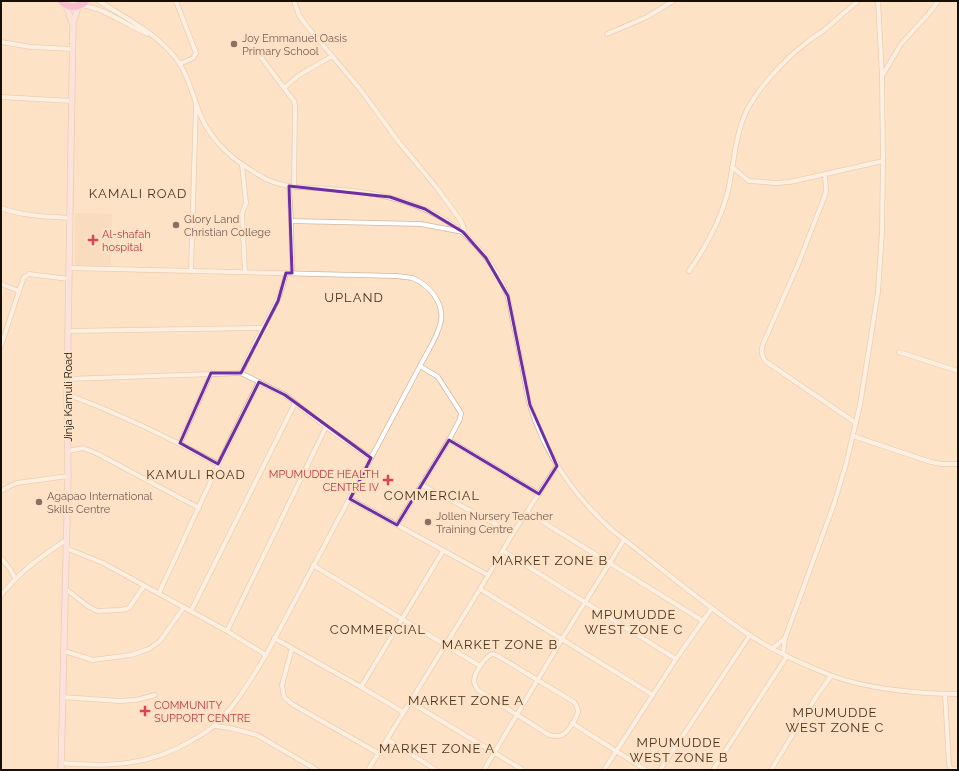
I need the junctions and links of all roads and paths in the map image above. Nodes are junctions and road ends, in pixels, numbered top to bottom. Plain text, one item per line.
1 (99, 1) edge
2 (176, 1) edge
3 (294, 1) edge
4 (673, 1) edge
5 (858, 1) edge
6 (878, 1) edge
7 (938, 1) edge
8 (64, 3) edge
9 (81, 4) edge
10 (72, 23) junction
11 (607, 34) dead end
12 (151, 35) junction
13 (246, 37) dead end
14 (1, 42) edge
15 (73, 49) junction
16 (332, 56) junction
17 (180, 64) junction
18 (882, 76) junction
19 (284, 88) junction
20 (1, 97) edge
21 (72, 101) junction
22 (196, 103) junction
23 (883, 161) junction
24 (242, 165) junction
25 (732, 167) junction
26 (825, 174) junction
27 (291, 186) junction
28 (1, 208) edge
29 (70, 218) junction
30 (291, 221) junction
31 (463, 232) junction
32 (69, 268) junction
33 (191, 271) junction
34 (689, 271) dead end
35 (245, 272) junction
36 (286, 273) junction
37 (292, 273) junction
38 (69, 279) junction
39 (1, 284) edge
40 (19, 291) junction
41 (262, 328) junction
42 (67, 331) junction
43 (1, 346) edge
44 (899, 352) dead end
45 (420, 366) junction
46 (958, 371) edge
47 (211, 373) junction
48 (241, 373) junction
49 (67, 379) junction
50 (259, 382) junction
51 (67, 394) junction
52 (295, 403) junction
53 (856, 423) junction
54 (326, 427) junction
55 (853, 436) junction
56 (449, 440) junction
57 (180, 443) junction
58 (68, 451) junction
59 (371, 458) junction
60 (218, 464) junction
61 (958, 464) edge
62 (557, 466) junction
63 (68, 476) junction
64 (422, 485) junction
65 (1, 492) edge
66 (539, 494) junction
67 (350, 499) junction
68 (199, 508) junction
69 (527, 512) junction
70 (397, 525) junction
71 (513, 533) junction
72 (66, 540) junction
73 (624, 540) junction
74 (66, 548) junction
75 (443, 551) junction
76 (502, 551) junction
77 (1, 558) edge
78 (610, 564) junction
79 (313, 565) junction
80 (488, 576) junction
81 (15, 578) junction
82 (144, 586) junction
83 (66, 589) junction
84 (480, 589) junction
85 (159, 593) junction
86 (1, 595) edge
87 (585, 603) junction
88 (184, 607) junction
89 (712, 608) junction
90 (191, 611) junction
91 (402, 619) junction
92 (702, 621) junction
93 (227, 631) junction
94 (750, 635) junction
95 (274, 638) junction
96 (785, 638) junction
97 (562, 639) junction
98 (445, 645) junction
99 (292, 648) junction
100 (773, 648) junction
101 (64, 651) junction
102 (266, 655) junction
103 (785, 655) junction
104 (676, 659) junction
105 (480, 666) junction
106 (831, 676) junction
107 (537, 679) junction
108 (361, 687) junction
109 (945, 694) junction
110 (958, 694) edge
111 (155, 695) dead end
112 (653, 695) junction
113 (62, 697) junction
114 (410, 702) junction
115 (403, 712) junction
116 (516, 715) junction
117 (572, 723) junction
118 (215, 726) junction
119 (387, 739) junction
120 (616, 752) junction
121 (378, 753) junction
122 (494, 753) junction
123 (61, 763) junction
124 (958, 769) edge
125 (61, 770) edge
126 (317, 770) edge
127 (368, 770) edge
128 (436, 770) edge
129 (484, 770) edge
130 (523, 770) edge
131 (604, 770) edge
132 (646, 770) edge
133 (660, 770) edge
134 (713, 770) edge
135 (771, 770) edge

1 - 12 street
2 - 17 street
3 - 16 street
4 - 11 street
5 - 25 street
6 - 18 street
7 - 18 street
8 - 9 highway
8 - 10 main road, Jinja Kamuli Road
9 - 10 main road, Jinja Kamuli Road
9 - 12 street
10 - 15 main road, Jinja Kamuli Road
12 - 17 street
13 - 19 street
14 - 15 street
15 - 21 main road, Jinja Kamuli Road
16 - 19 street
16 - 31 street
17 - 22 street
18 - 23 street
19 - 27 street
20 - 21 street
21 - 29 main road, Jinja Kamuli Road
22 - 24 street
22 - 33 street
23 - 26 street
23 - 53 street
24 - 27 street
24 - 35 street
25 - 26 street
25 - 34 street
26 - 53 street
27 - 30 street
27 - 31 street
28 - 29 street
29 - 32 main road, Jinja Kamuli Road
30 - 31 street
30 - 37 street
31 - 62 street
32 - 33 street
32 - 38 main road, Jinja Kamuli Road
33 - 35 street
35 - 36 street
36 - 37 street
36 - 41 street
37 - 45 street
38 - 40 street
38 - 42 main road, Jinja Kamuli Road
39 - 40 street
40 - 43 street
41 - 42 street
41 - 48 street
42 - 49 main road, Jinja Kamuli Road
44 - 46 street
45 - 56 street
45 - 59 street
47 - 48 street
47 - 49 street
47 - 57 street
48 - 50 street
49 - 51 main road, Jinja Kamuli Road
50 - 52 street
50 - 60 street
51 - 57 street
51 - 58 main road, Jinja Kamuli Road
52 - 54 street
52 - 90 street
53 - 55 street
54 - 59 street
54 - 93 street
55 - 61 street
55 - 96 street
56 - 64 street
56 - 66 street
57 - 60 street
58 - 63 main road, Jinja Kamuli Road
58 - 68 street
59 - 67 street
60 - 68 street
62 - 66 street
62 - 73 street
63 - 65 street
63 - 72 main road, Jinja Kamuli Road
64 - 70 street
64 - 71 street
66 - 69 street
67 - 70 street
67 - 79 street
68 - 85 street
69 - 71 street
69 - 78 street
70 - 75 street
71 - 76 street
72 - 74 main road, Jinja Kamuli Road
72 - 81 street
73 - 78 street
73 - 89 street
74 - 82 street
74 - 83 main road, Jinja Kamuli Road
75 - 80 street
75 - 91 street
76 - 80 street
76 - 87 street
77 - 81 street
78 - 87 street
78 - 92 street
79 - 91 street
79 - 95 street
80 - 84 street
81 - 86 street
82 - 83 street
82 - 85 street
83 - 101 main road, Jinja Kamuli Road
84 - 97 street
84 - 98 street
85 - 88 street
87 - 97 street
87 - 104 street
88 - 90 street
88 - 101 street
89 - 92 street
89 - 94 street
90 - 93 street
91 - 98 street
91 - 108 street
92 - 104 street
93 - 102 street
94 - 100 street
94 - 133 street
95 - 99 street
95 - 102 street
96 - 100 street
96 - 103 street
97 - 107 street
97 - 112 street
98 - 105 street
98 - 114 street
99 - 108 street
99 - 121 street
100 - 103 street
101 - 113 main road, Jinja Kamuli Road
102 - 118 street
103 - 106 street
103 - 134 street
104 - 112 street
105 - 107 street
105 - 116 street
106 - 109 street
106 - 135 street
107 - 116 street
107 - 117 street
108 - 115 street
109 - 110 street
109 - 124 street
111 - 113 street
112 - 120 street
113 - 123 main road, Jinja Kamuli Road
114 - 115 street
114 - 122 street
115 - 119 street
116 - 117 street
116 - 122 street
117 - 120 street
118 - 123 street
118 - 126 street
119 - 121 street
119 - 128 street
120 - 131 street
120 - 132 street
121 - 127 street
122 - 129 street
122 - 130 street
123 - 125 main road, Jinja Kamuli Road

